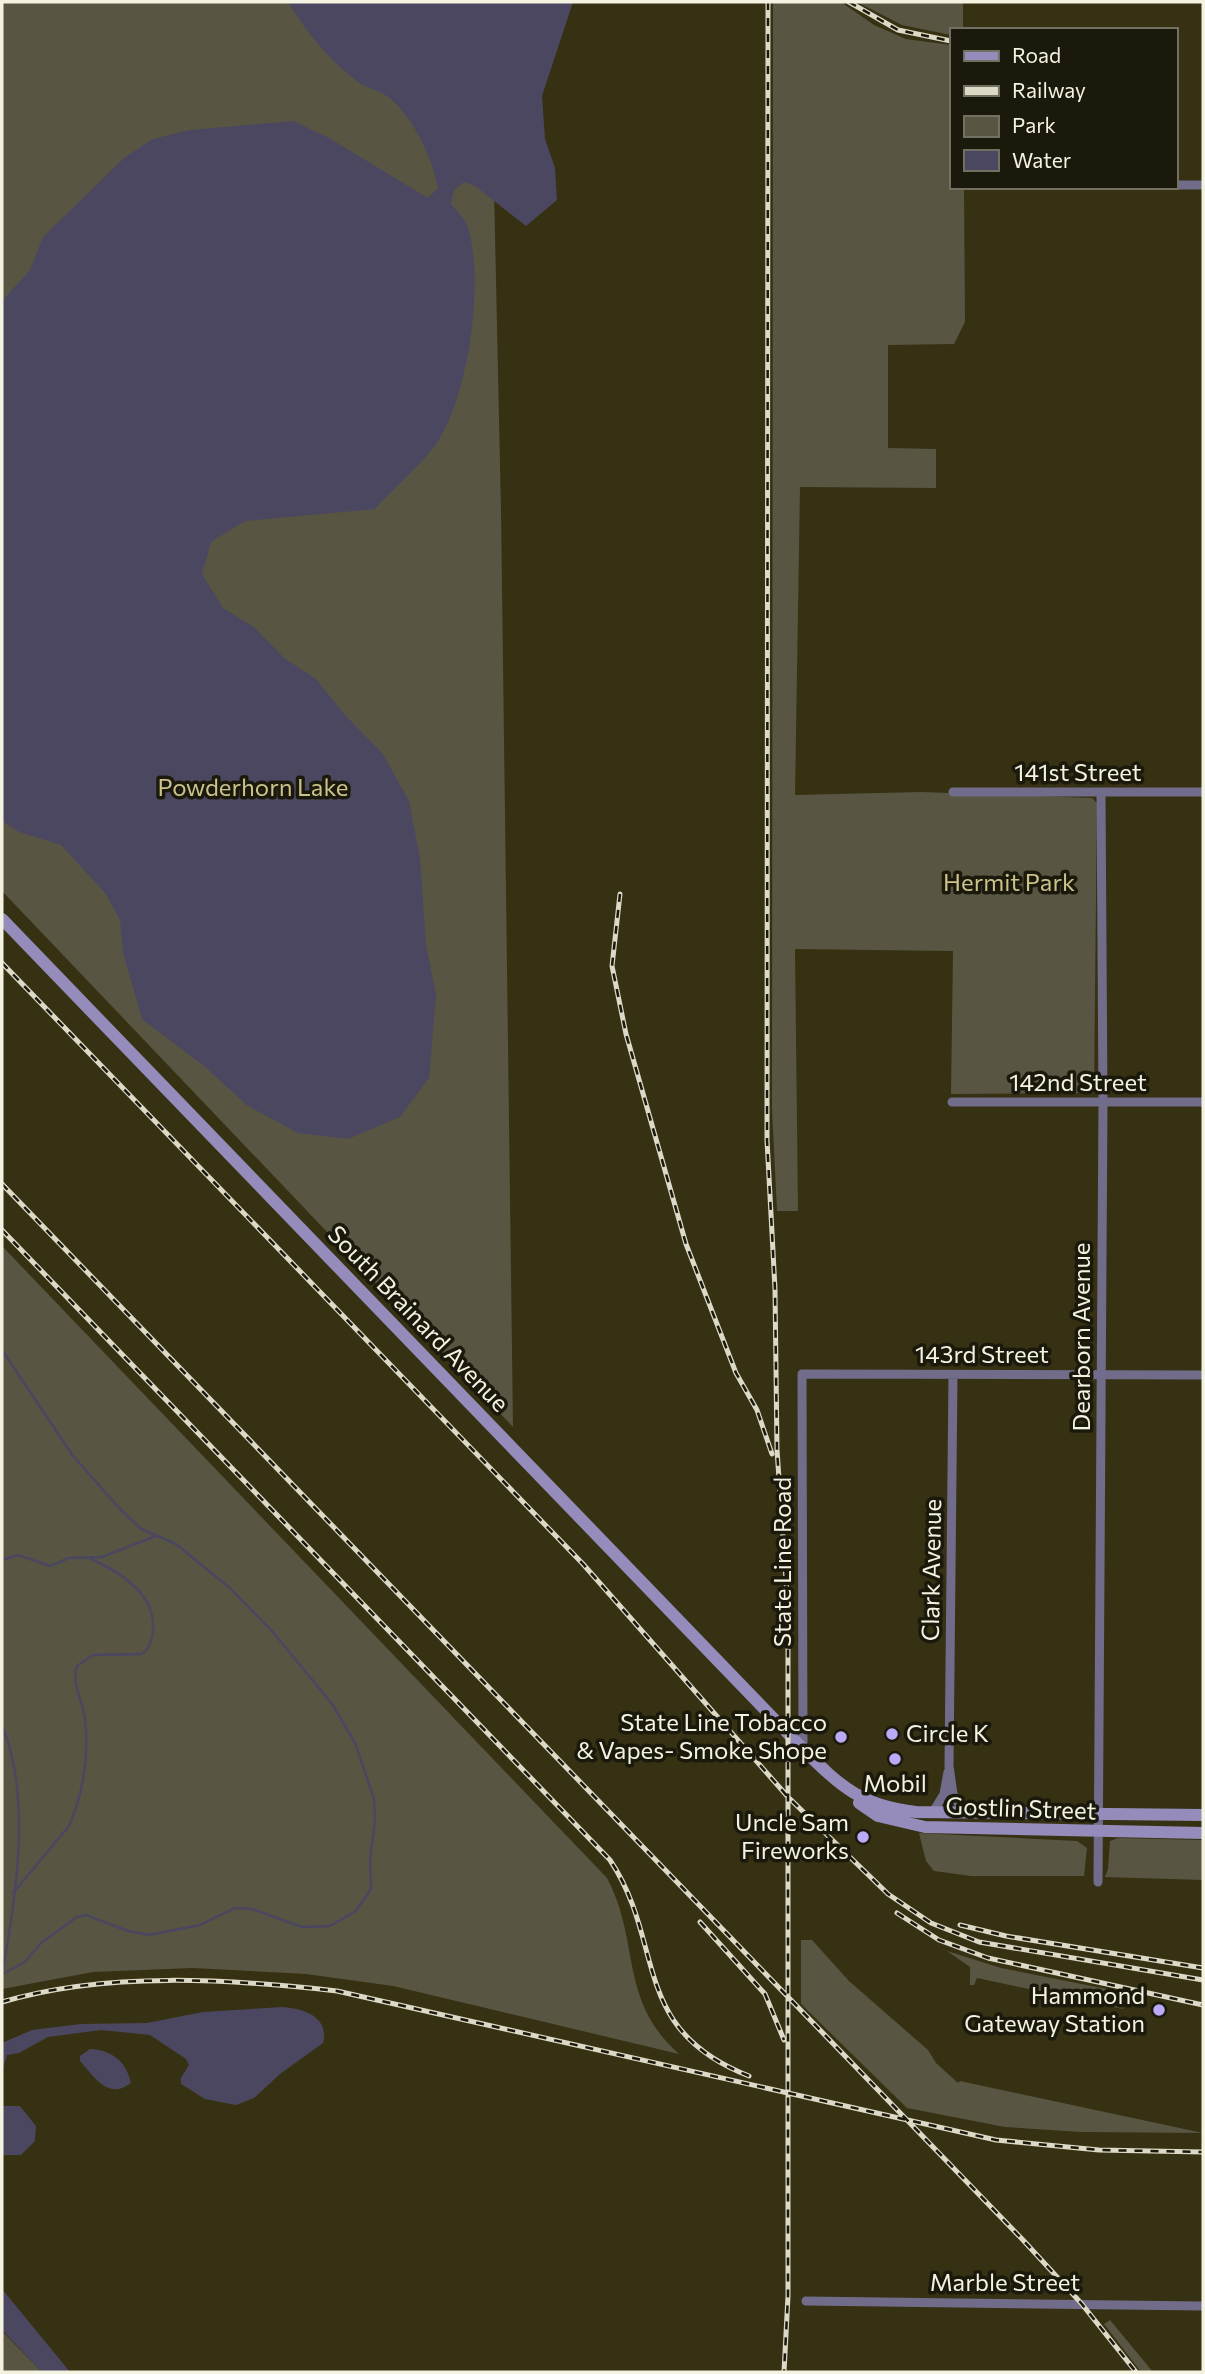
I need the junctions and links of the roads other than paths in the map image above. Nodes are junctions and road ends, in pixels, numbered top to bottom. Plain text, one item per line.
1 (1180, 185) dead end
2 (1203, 185) edge
3 (953, 792) dead end
4 (1101, 792) junction
5 (1203, 792) edge
6 (2, 919) edge
7 (952, 1102) dead end
8 (1103, 1102) junction
9 (1203, 1102) edge
10 (802, 1374) joint
11 (953, 1374) junction
12 (1101, 1375) junction
13 (1203, 1375) edge
14 (803, 1749) junction
15 (949, 1766) junction
16 (849, 1792) junction
17 (933, 1812) junction
18 (964, 1813) junction
19 (1098, 1814) junction
20 (1203, 1815) edge
21 (1098, 1832) junction
22 (1203, 1833) edge
23 (1098, 1882) dead end
24 (806, 2301) dead end
25 (1203, 2306) edge

1 - 2 street
3 - 4 street, 141st Street
4 - 5 street, 141st Street
4 - 8 street, Dearborn Avenue
6 - 14 main road, South Brainard Avenue
7 - 8 street, 142nd Street
8 - 9 street, 142nd Street
8 - 12 street, Dearborn Avenue
10 - 11 street, 143rd Street
10 - 14 street, State Line Road
11 - 12 street, 143rd Street
11 - 15 street, Clark Avenue
12 - 13 street, 143rd Street
12 - 19 street, Dearborn Avenue
14 - 16 main road, Gostlin Street
15 - 17 street, Clark Avenue
15 - 18 street, Clark Avenue
16 - 17 main road, Gostlin Street
16 - 21 main road, Gostlin Street
17 - 18 main road, Gostlin Street
18 - 19 main road, Gostlin Street
19 - 20 main road, Gostlin Street
19 - 21 street, Dearborn Avenue
21 - 22 main road, Gostlin Street
21 - 23 street, Dearborn Avenue
24 - 25 street, Marble Street

